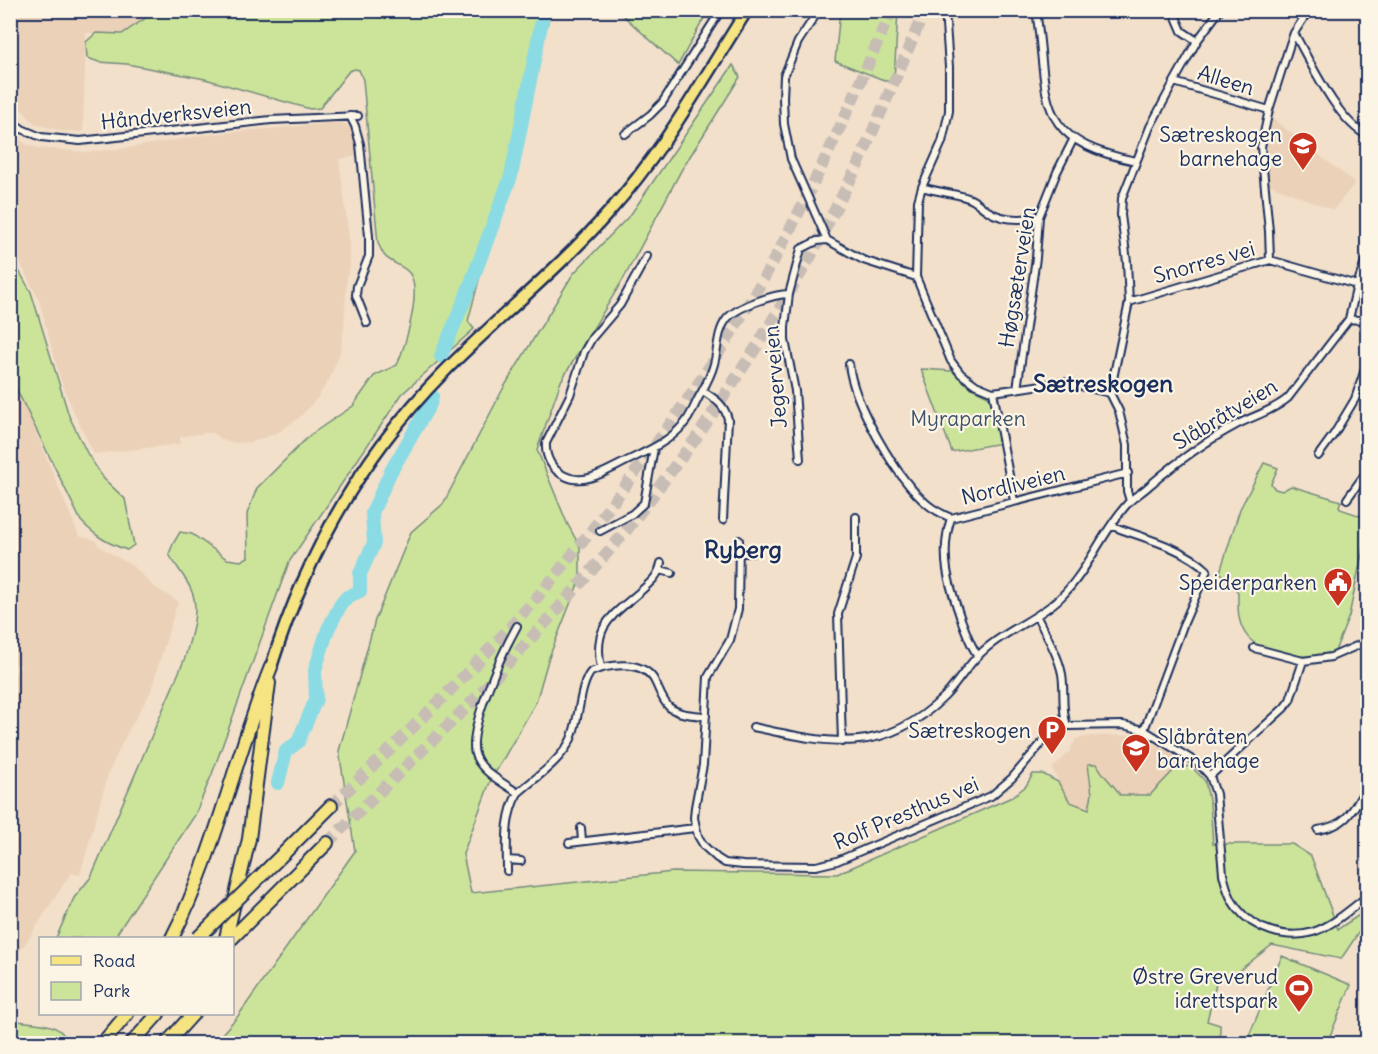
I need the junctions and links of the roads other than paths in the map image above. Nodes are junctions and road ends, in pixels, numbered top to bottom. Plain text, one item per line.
1 (721, 10) edge
2 (747, 10) edge
3 (819, 10) edge
4 (945, 10) edge
5 (1036, 10) edge
6 (1173, 10) edge
7 (1220, 10) edge
8 (1309, 10) edge
9 (1294, 33) junction
10 (1197, 41) junction
11 (1174, 82) junction
12 (1269, 110) junction
13 (10, 120) edge
14 (625, 134) dead end
15 (1368, 136) edge
16 (1073, 140) junction
17 (1137, 161) junction
18 (922, 187) junction
19 (1039, 217) junction
20 (827, 240) junction
21 (1368, 254) edge
22 (647, 256) dead end
23 (1270, 260) junction
24 (916, 277) junction
25 (1357, 285) junction
26 (789, 294) junction
27 (1129, 302) junction
28 (1349, 319) junction
29 (1368, 321) edge
30 (367, 323) dead end
31 (1368, 360) edge
32 (849, 364) dead end
33 (1017, 389) junction
34 (703, 391) junction
35 (993, 392) junction
36 (1110, 393) junction
37 (654, 448) junction
38 (1318, 456) dead end
39 (800, 459) dead end
40 (1368, 471) edge
41 (1128, 473) junction
42 (1347, 499) dead end
43 (1014, 501) junction
44 (1130, 501) junction
45 (856, 517) dead end
46 (951, 518) junction
47 (723, 520) dead end
48 (1112, 526) junction
49 (600, 531) dead end
50 (739, 540) dead end
51 (739, 553) junction
52 (752, 553) dead end
53 (672, 573) dead end
54 (1036, 617) junction
55 (516, 626) dead end
56 (1368, 641) edge
57 (1254, 648) dead end
58 (978, 656) junction
59 (1303, 661) junction
60 (271, 667) junction
61 (601, 668) junction
62 (706, 716) junction
63 (1066, 726) junction
64 (753, 727) dead end
65 (1144, 730) junction
66 (842, 742) junction
67 (1210, 776) junction
68 (1368, 785) edge
69 (518, 794) junction
70 (331, 806) tunnel mouth
71 (582, 828) dead end
72 (695, 828) junction
73 (1318, 830) dead end
74 (582, 841) junction
75 (327, 843) tunnel mouth
76 (568, 843) dead end
77 (507, 860) junction
78 (521, 861) dead end
79 (507, 871) dead end
80 (1368, 896) edge
81 (173, 937) edge
82 (200, 937) edge
83 (226, 937) edge
84 (234, 937) edge
85 (125, 1015) edge
86 (157, 1015) edge
87 (192, 1015) edge
88 (102, 1044) edge
89 (131, 1044) edge
90 (166, 1044) edge

1 - 14 street
2 - 60 main road
3 - 20 street
4 - 18 street
5 - 16 street
6 - 10 street
7 - 10 street
8 - 9 street
9 - 12 street
9 - 15 street
10 - 11 street
11 - 12 street, Alleen
11 - 17 street
12 - 23 street
13 - 30 street, Håndverksveien
16 - 17 street
16 - 19 street, Høgsæterveien
17 - 27 street
18 - 19 street
18 - 24 street
19 - 33 street, Høgsæterveien
20 - 24 street
20 - 26 street, Jegerveien
21 - 25 street, Slåbråtveien
22 - 37 street
23 - 25 street, Snorres vei
23 - 27 street, Snorres vei
24 - 35 street
25 - 28 street, Slåbråtveien
26 - 34 street
26 - 39 street, Jegerveien
27 - 36 street
28 - 29 street
28 - 44 street, Slåbråtveien
31 - 38 street
32 - 46 street, Nordliveien
33 - 35 street
33 - 36 street
34 - 37 street
34 - 47 street
35 - 43 street
36 - 41 street
37 - 49 street
40 - 42 street
41 - 43 street, Nordliveien
41 - 44 street
43 - 46 street, Nordliveien
44 - 48 street, Slåbråtveien
45 - 66 street
46 - 58 street
48 - 54 street, Slåbråtveien
48 - 65 street
50 - 51 street
51 - 52 street
51 - 62 street
53 - 61 street
54 - 58 street, Slåbråtveien
54 - 63 street
55 - 69 street
56 - 59 street
57 - 59 street
58 - 66 street, Slåbråtveien
59 - 67 street
60 - 81 highway
60 - 83 highway
61 - 62 street
61 - 69 street
62 - 72 street
63 - 65 street
63 - 72 street, Rolf Presthus vei
64 - 66 street, Slåbråtveien
65 - 67 street
67 - 80 street
68 - 73 street
69 - 77 street
70 - 82 highway, bridge
71 - 74 street
72 - 74 street
74 - 76 street
75 - 84 highway
77 - 78 street
77 - 79 street
85 - 88 highway
86 - 89 highway
87 - 90 highway

